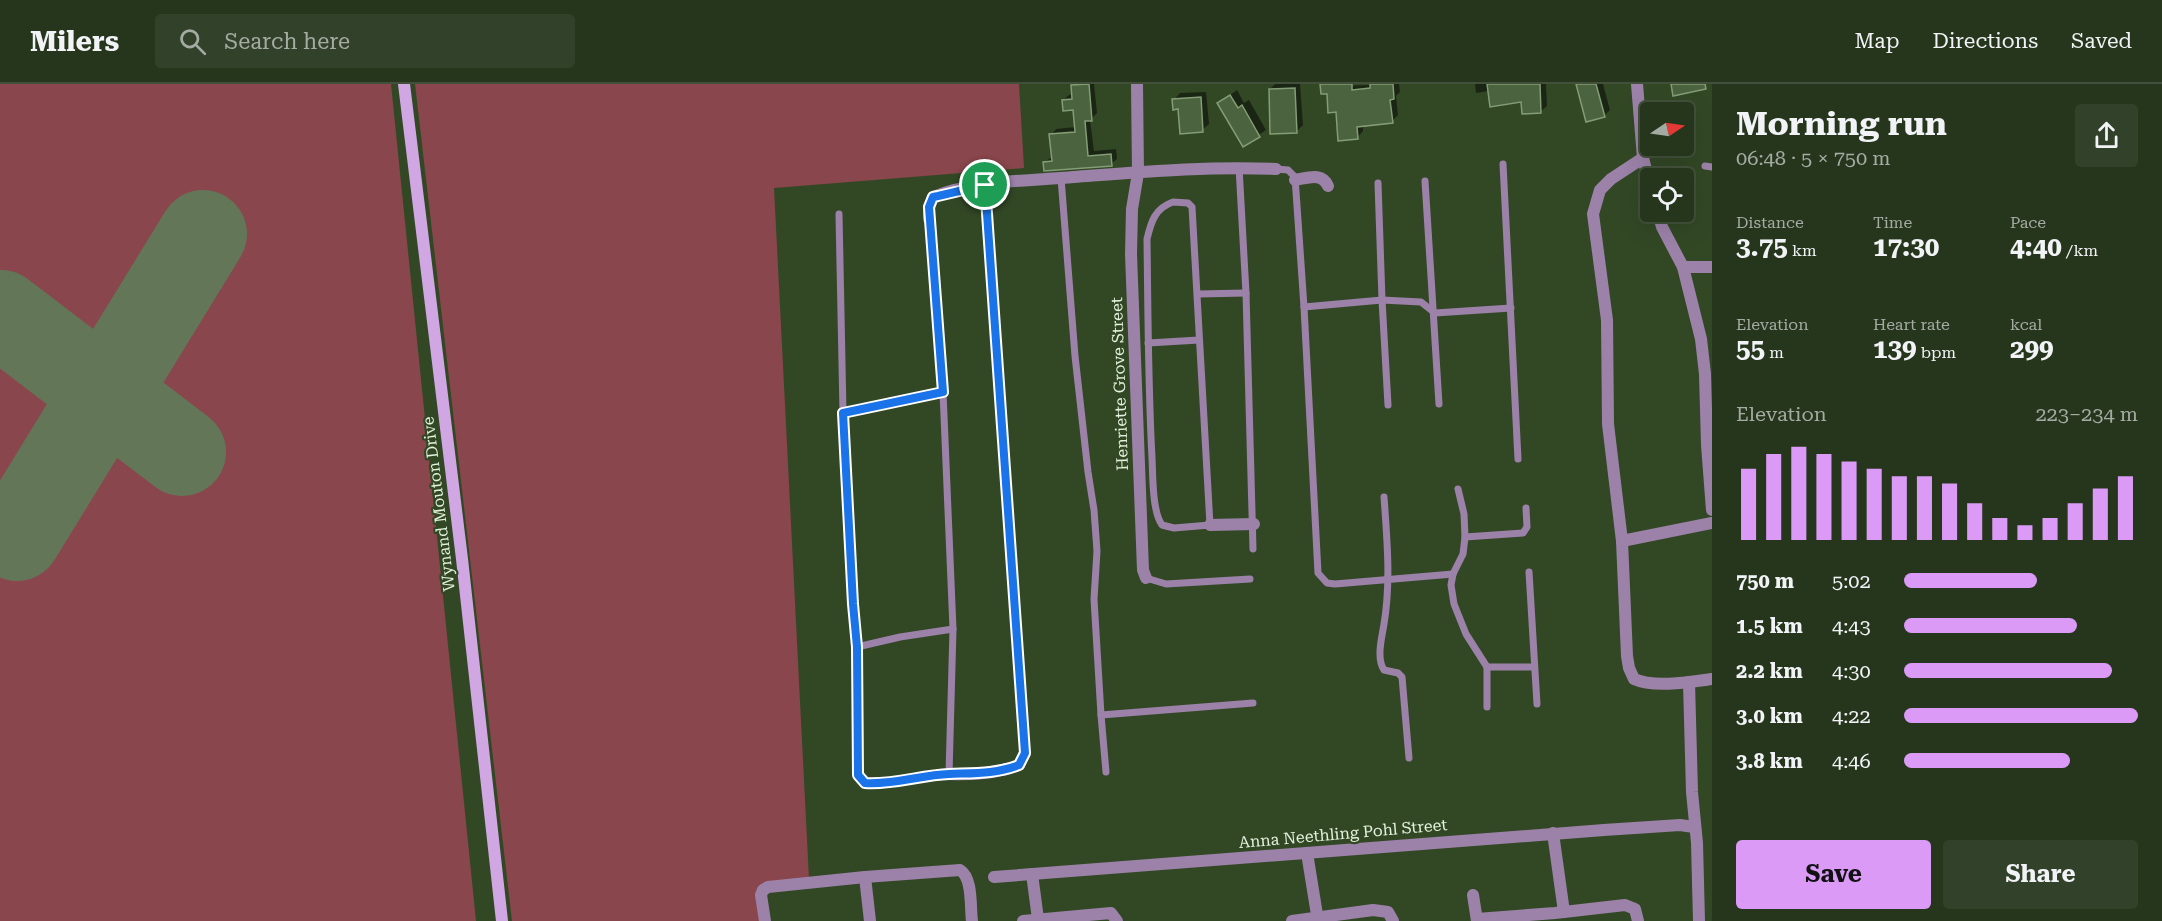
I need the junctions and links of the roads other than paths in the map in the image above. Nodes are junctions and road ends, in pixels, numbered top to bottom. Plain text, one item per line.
1 (404, 84) edge
2 (1137, 84) edge
3 (1637, 84) edge
4 (1643, 158) junction
5 (1503, 164) dead end
6 (1239, 167) junction
7 (1646, 168) edge
8 (1276, 169) joint
9 (1138, 173) junction
10 (1061, 178) junction
11 (1295, 180) junction
12 (1425, 182) dead end
13 (1378, 183) dead end
14 (985, 185) junction
15 (1328, 186) dead end
16 (839, 214) dead end
17 (929, 219) joint
18 (1661, 222) edge
19 (1683, 267) junction
20 (1712, 267) edge
21 (1246, 293) junction
22 (1198, 294) junction
23 (1382, 300) junction
24 (1304, 307) junction
25 (1511, 308) junction
26 (1435, 313) junction
27 (1200, 340) junction
28 (1148, 343) junction
29 (943, 392) junction
30 (1439, 404) dead end
31 (1388, 405) dead end
32 (843, 413) junction
33 (1518, 459) dead end
34 (1458, 489) dead end
35 (1384, 497) dead end
36 (1526, 508) dead end
37 (1712, 510) edge
38 (1712, 523) edge
39 (1254, 524) junction
40 (1210, 525) junction
41 (1465, 537) junction
42 (1622, 541) junction
43 (1253, 549) dead end
44 (1529, 572) dead end
45 (1453, 574) junction
46 (1146, 578) joint
47 (1250, 579) dead end
48 (1389, 580) junction
49 (953, 629) junction
50 (857, 647) junction
51 (1487, 667) junction
52 (1534, 667) junction
53 (1712, 679) edge
54 (1689, 682) junction
55 (1253, 703) dead end
56 (1537, 704) dead end
57 (1487, 707) dead end
58 (1101, 714) junction
59 (1025, 753) joint
60 (1409, 758) dead end
61 (1106, 772) dead end
62 (949, 774) junction
63 (1694, 827) junction
64 (1552, 833) junction
65 (1307, 853) junction
66 (1032, 874) junction
67 (865, 877) junction
68 (994, 877) dead end
69 (1473, 895) dead end
70 (1558, 915) edge
71 (1038, 919) junction
72 (1318, 919) edge
73 (1477, 920) edge
74 (502, 921) edge
75 (765, 921) edge
76 (870, 921) edge
77 (972, 921) edge
78 (1023, 921) edge
79 (1117, 921) edge
80 (1292, 921) edge
81 (1393, 921) edge
82 (1638, 921) edge
83 (1699, 921) edge

1 - 74 street, Wynand Mouton Drive
2 - 9 street, Henriette Grove Street
3 - 4 street
4 - 7 street
4 - 42 street
5 - 25 lane
6 - 8 street
6 - 9 street
6 - 21 lane
8 - 11 lane
9 - 10 street
9 - 46 street, Henriette Grove Street
10 - 14 street
10 - 58 lane
11 - 15 street
11 - 24 lane
12 - 26 lane
13 - 23 lane
14 - 17 street
14 - 59 lane
16 - 32 lane
17 - 29 lane
18 - 19 street
19 - 20 street
19 - 37 street
21 - 22 lane
21 - 39 lane
22 - 27 lane
22 - 28 lane
23 - 24 lane
23 - 26 lane
23 - 31 lane
24 - 48 lane
25 - 26 lane
25 - 33 lane
26 - 30 lane
27 - 28 lane
27 - 40 lane
28 - 40 lane
29 - 32 lane
29 - 49 lane
32 - 50 lane
34 - 41 lane
35 - 48 lane
36 - 41 lane
38 - 42 street
39 - 40 street
39 - 43 lane
41 - 45 lane
42 - 54 street
44 - 52 lane
45 - 48 lane
45 - 51 lane
46 - 47 lane, Henriette Grove Street
48 - 60 lane
49 - 50 lane
49 - 62 lane
50 - 62 lane
51 - 52 lane
51 - 57 lane
52 - 56 lane
53 - 54 street
54 - 63 street
55 - 58 lane
58 - 61 lane
59 - 62 street
63 - 64 street, Anna Neethling Pohl Street
63 - 83 street
64 - 65 street, Anna Neethling Pohl Street
64 - 70 street
65 - 66 street, Anna Neethling Pohl Street
65 - 72 street
66 - 68 street, Anna Neethling Pohl Street
66 - 71 street
67 - 75 street
67 - 76 street
67 - 77 street
69 - 73 street
70 - 73 street
70 - 82 street
71 - 78 street
71 - 79 street
72 - 80 street
72 - 81 street

